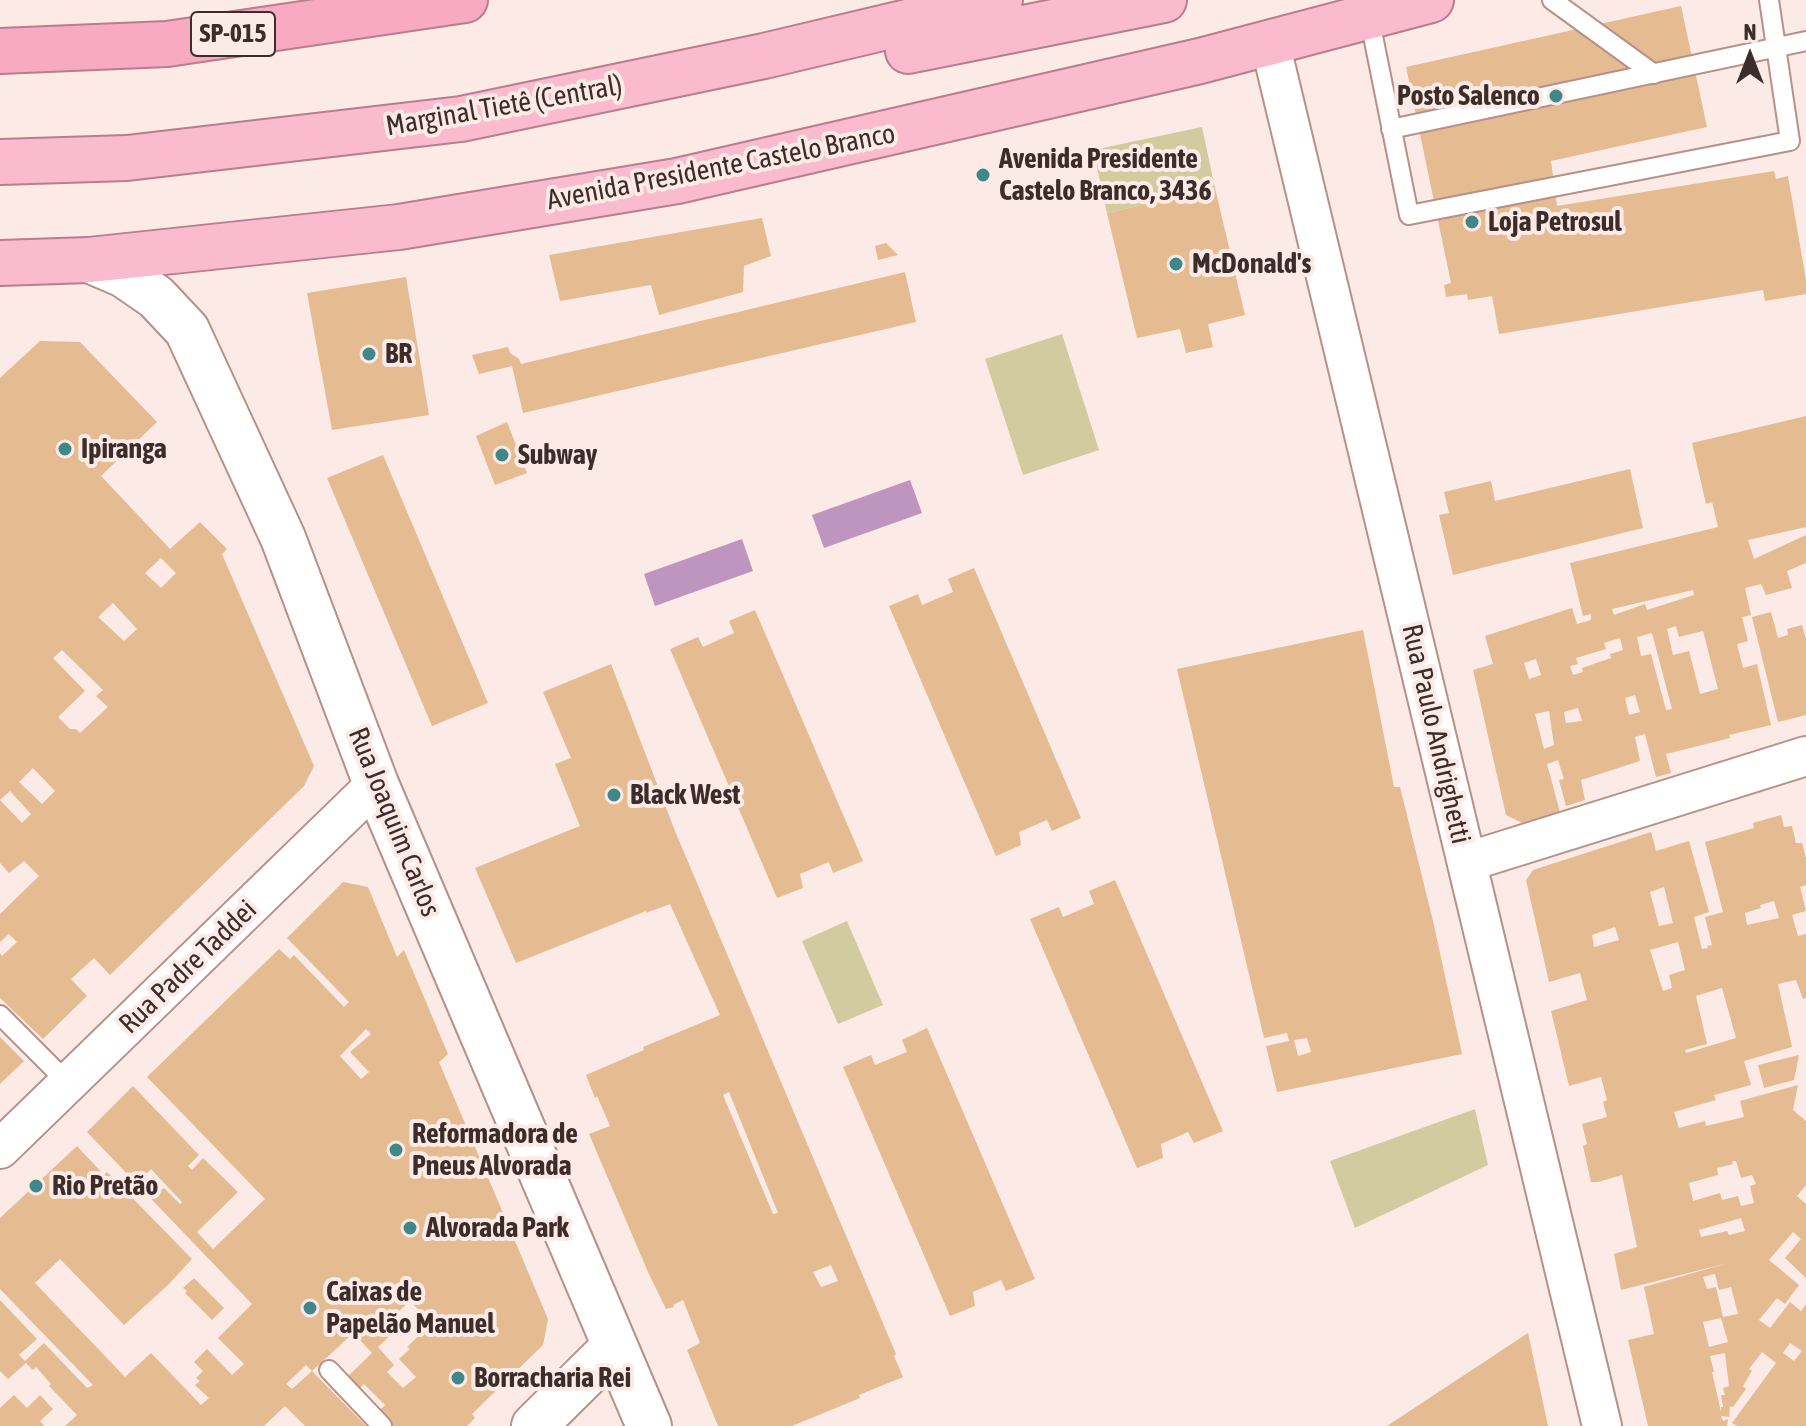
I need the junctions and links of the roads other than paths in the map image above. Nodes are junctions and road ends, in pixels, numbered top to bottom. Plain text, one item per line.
1 (465, 0) edge
2 (1000, 0) edge
3 (1164, 0) edge
4 (1431, 0) edge
5 (1552, 0) edge
6 (1769, 0) edge
7 (1369, 16) junction
8 (1806, 41) edge
9 (1270, 43) junction
10 (1776, 48) junction
11 (0, 51) edge
12 (764, 56) junction
13 (1654, 74) junction
14 (1391, 129) junction
15 (1798, 146) edge
16 (0, 162) edge
17 (89, 260) junction
18 (0, 263) edge
19 (1806, 756) edge
20 (376, 784) junction
21 (1467, 862) junction
22 (0, 1015) edge
23 (68, 1083) junction
24 (0, 1149) edge
25 (615, 1346) junction
26 (329, 1370) dead end
27 (382, 1426) edge
28 (534, 1426) edge
29 (649, 1426) edge
30 (1602, 1426) edge

1 - 11 highway, SP-015
2 - 12 highway, Marginal Tietê (Central)
3 - 12 highway
4 - 7 highway, Avenida Presidente Castelo Branco
5 - 13 lane
6 - 10 lane
7 - 9 highway, Avenida Presidente Castelo Branco
7 - 14 lane
8 - 10 lane
9 - 17 highway, Avenida Presidente Castelo Branco
9 - 21 street, Rua Paulo Andrighetti
10 - 13 lane
10 - 15 lane
12 - 16 highway, Marginal Tietê (Central)
13 - 14 lane
14 - 15 lane
17 - 18 highway, Avenida Presidente Castelo Branco
17 - 20 street, Rua Joaquim Carlos
19 - 21 street
20 - 23 street, Rua Padre Taddei
20 - 25 street, Rua Joaquim Carlos
21 - 30 street, Rua Paulo Andrighetti
22 - 23 lane
23 - 24 street, Rua Padre Taddei
25 - 28 street
25 - 29 street, Rua Joaquim Carlos
26 - 27 lane

